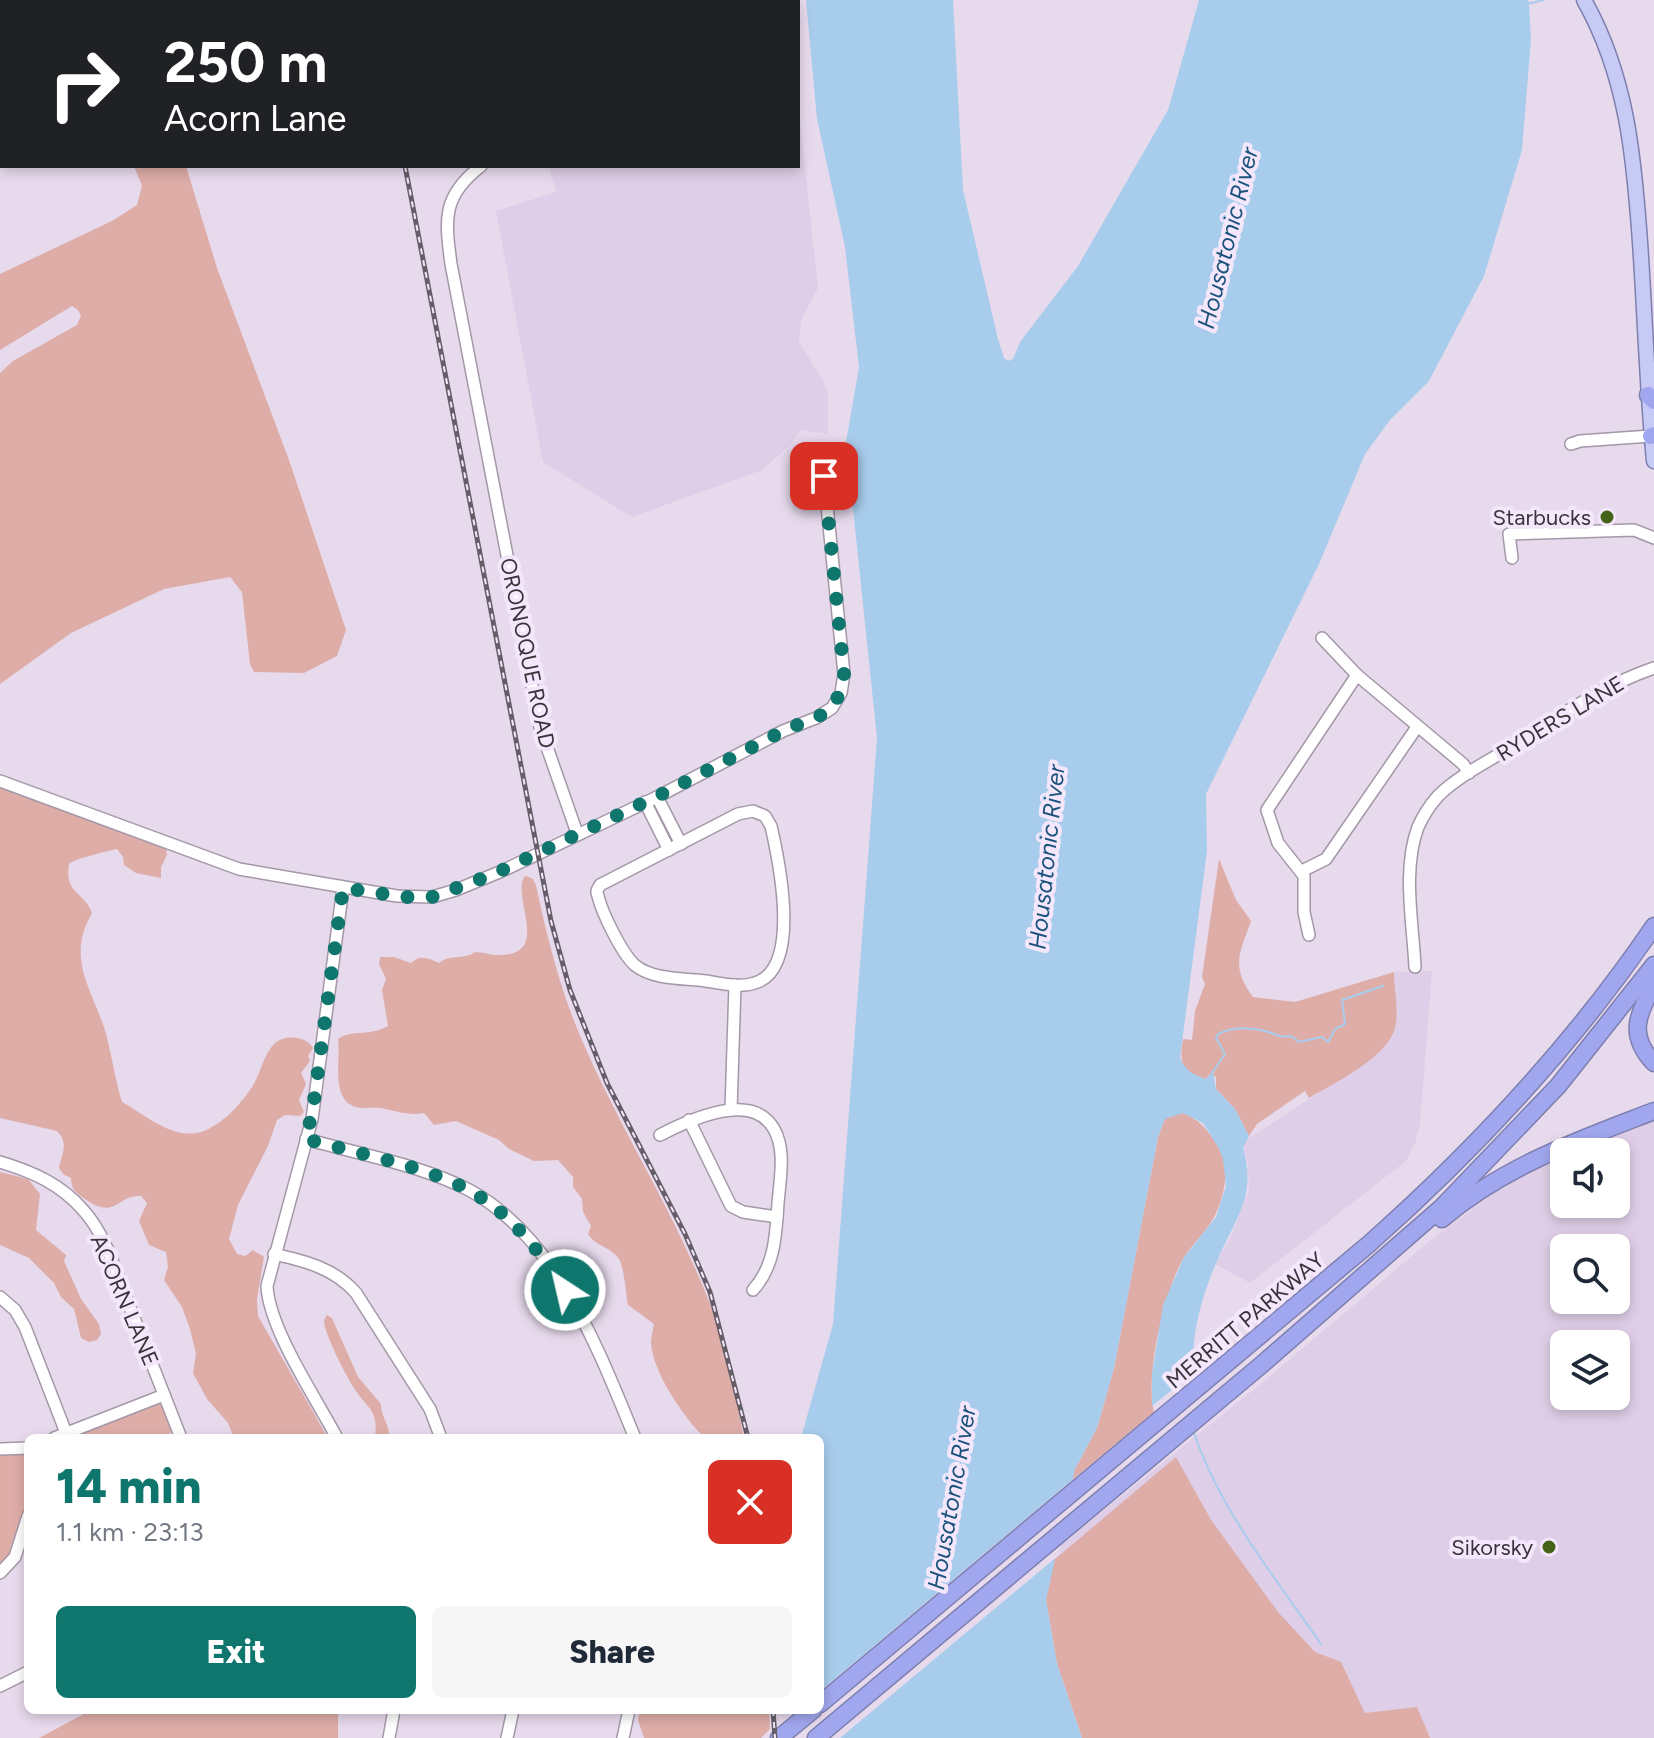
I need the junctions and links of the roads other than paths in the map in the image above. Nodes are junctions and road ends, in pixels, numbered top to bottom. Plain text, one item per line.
1 (1584, 0) edge
2 (479, 168) edge
3 (1650, 350) edge
4 (1651, 398) edge
5 (1653, 436) edge
6 (1571, 444) dead end
7 (815, 460) dead end
8 (1654, 461) edge
9 (1654, 538) edge
10 (1512, 558) dead end
11 (1322, 638) dead end
12 (1654, 668) edge
13 (1357, 675) junction
14 (1417, 727) junction
15 (1469, 773) junction
16 (0, 781) edge
17 (651, 800) junction
18 (577, 833) junction
19 (681, 844) junction
20 (669, 850) junction
21 (1302, 871) junction
22 (343, 888) junction
23 (1654, 926) edge
24 (1309, 935) dead end
25 (1654, 965) edge
26 (1415, 967) dead end
27 (735, 985) junction
28 (1654, 985) edge
29 (1654, 1063) edge
30 (731, 1110) junction
31 (1654, 1111) edge
32 (689, 1120) junction
33 (660, 1135) dead end
34 (306, 1139) junction
35 (0, 1162) edge
36 (777, 1217) junction
37 (274, 1254) junction
38 (1368, 1274) junction
39 (753, 1290) dead end
40 (0, 1297) edge
41 (164, 1395) junction
42 (67, 1434) edge
43 (73, 1434) edge
44 (179, 1434) edge
45 (335, 1434) edge
46 (439, 1434) edge
47 (633, 1434) edge
48 (24, 1448) edge
49 (0, 1449) edge
50 (24, 1529) edge
51 (0, 1573) edge
52 (24, 1679) edge
53 (0, 1686) edge
54 (824, 1701) edge
55 (393, 1714) edge
56 (512, 1714) edge
57 (628, 1714) edge
58 (808, 1714) edge
59 (389, 1738) edge
60 (507, 1738) edge
61 (623, 1738) edge
62 (779, 1738) edge
63 (816, 1738) edge

1 - 3 main road
2 - 18 street, ORONOQUE ROAD
3 - 4 main road
4 - 5 main road
5 - 6 street
5 - 8 main road
7 - 17 street
9 - 10 street
11 - 13 street
12 - 15 street, RYDERS LANE
13 - 14 street
13 - 21 street
14 - 15 street
14 - 21 street
15 - 26 street, RYDERS LANE
16 - 22 street
17 - 18 street
17 - 19 street
17 - 20 street
18 - 22 street
19 - 20 street
19 - 27 street
20 - 27 street
21 - 24 street
22 - 34 street
23 - 54 highway, MERRITT PARKWAY
25 - 38 highway, MERRITT PARKWAY
27 - 30 street
28 - 29 highway
30 - 32 street
30 - 36 street
31 - 38 highway
32 - 33 street
32 - 36 street
34 - 37 street
34 - 47 street
35 - 41 street, ACORN LANE
36 - 39 street
37 - 45 street
37 - 46 street
38 - 63 highway, MERRITT PARKWAY
40 - 42 street
41 - 43 street
41 - 44 street, ACORN LANE
48 - 49 street
50 - 51 street
52 - 53 street
55 - 59 street
56 - 60 street
57 - 61 street
58 - 62 highway

